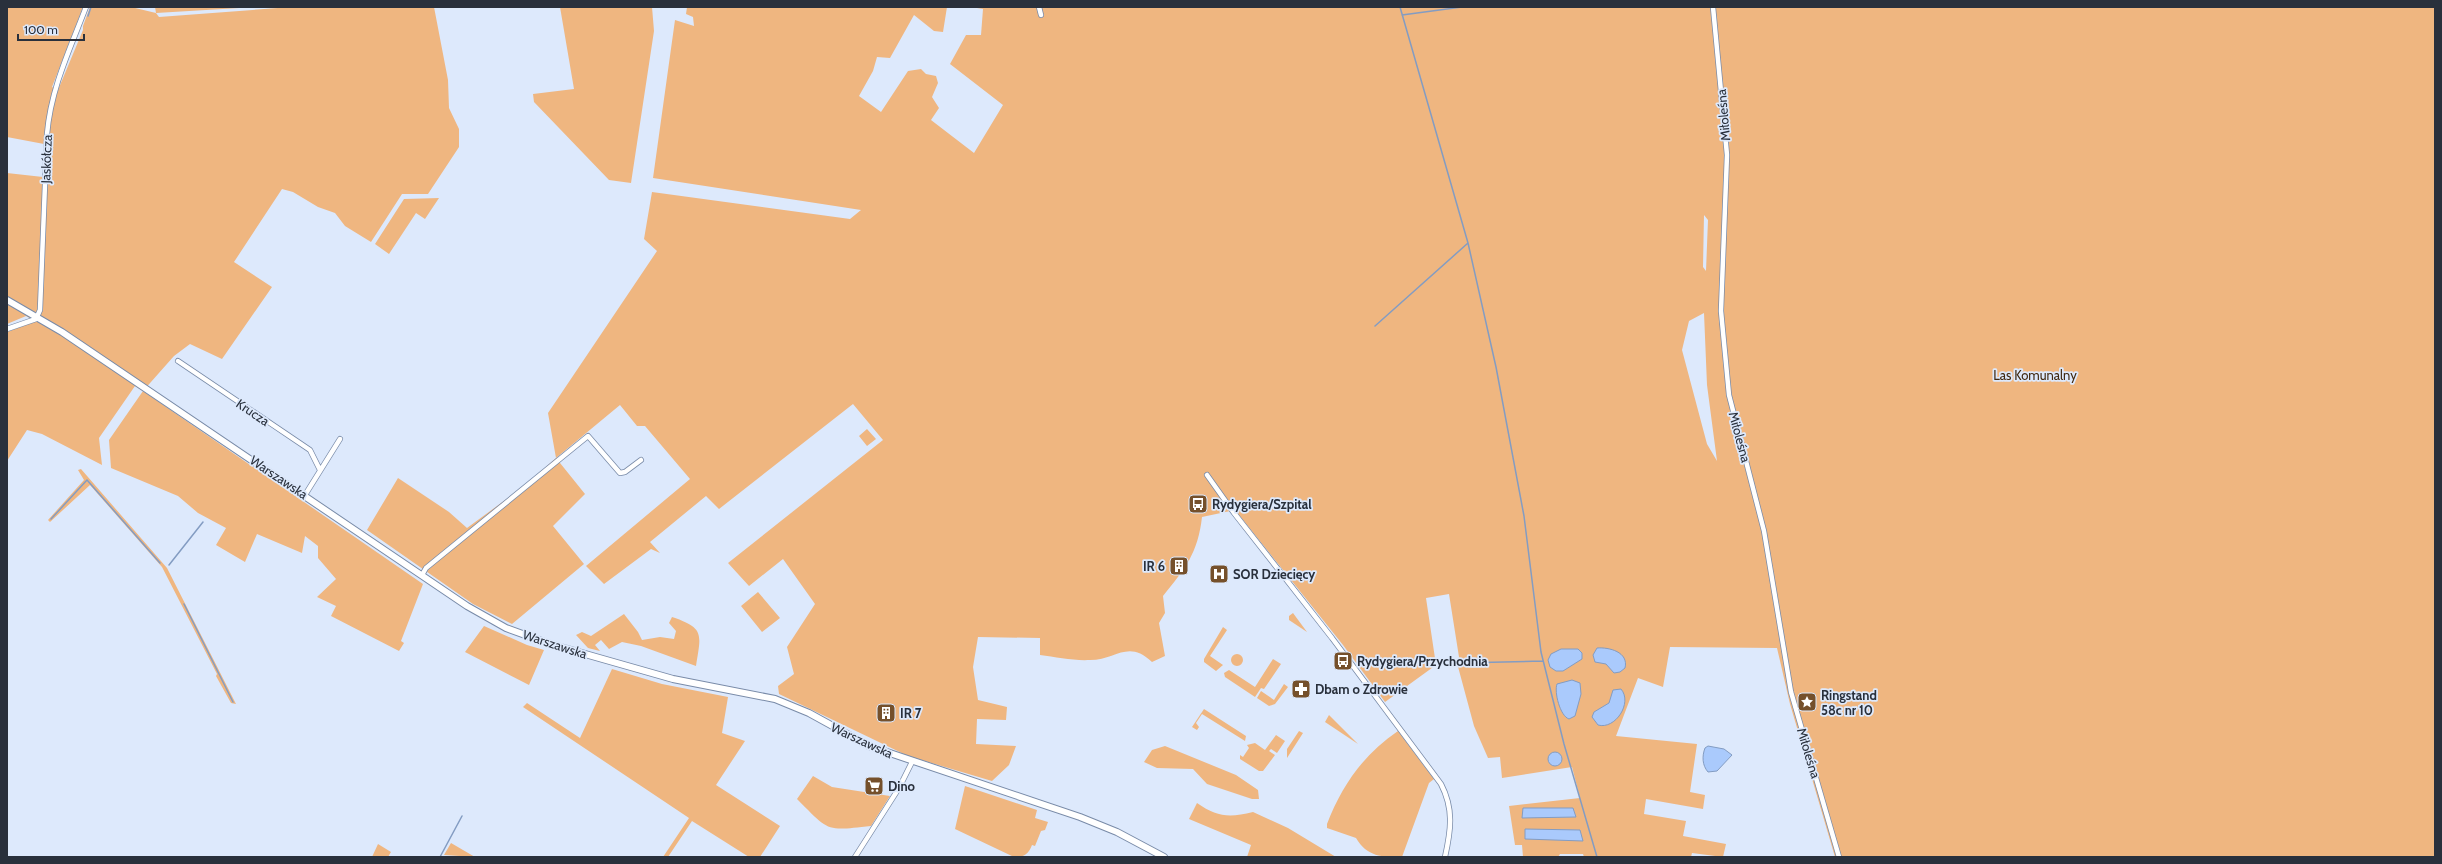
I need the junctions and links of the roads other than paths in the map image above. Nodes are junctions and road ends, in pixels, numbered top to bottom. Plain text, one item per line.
1 (86, 7) edge
2 (1039, 7) edge
3 (1714, 7) edge
4 (1040, 15) dead end
5 (7, 300) edge
6 (38, 317) junction
7 (7, 329) edge
8 (178, 361) dead end
9 (340, 439) dead end
10 (641, 460) dead end
11 (320, 470) junction
12 (1207, 475) dead end
13 (305, 495) junction
14 (422, 575) junction
15 (912, 762) junction
16 (855, 857) edge
17 (1164, 857) edge
18 (1445, 857) edge
19 (1839, 857) edge

1 - 6 street, Jaskółcza
2 - 4 street
3 - 19 street, Miłoleśna
5 - 6 main road, Warszawska
6 - 7 street
6 - 13 main road, Warszawska
8 - 11 street, Krucza
9 - 11 street
10 - 14 street
11 - 13 street
12 - 18 street
13 - 14 main road, Warszawska
14 - 15 main road, Warszawska
15 - 16 street
15 - 17 main road, Warszawska

